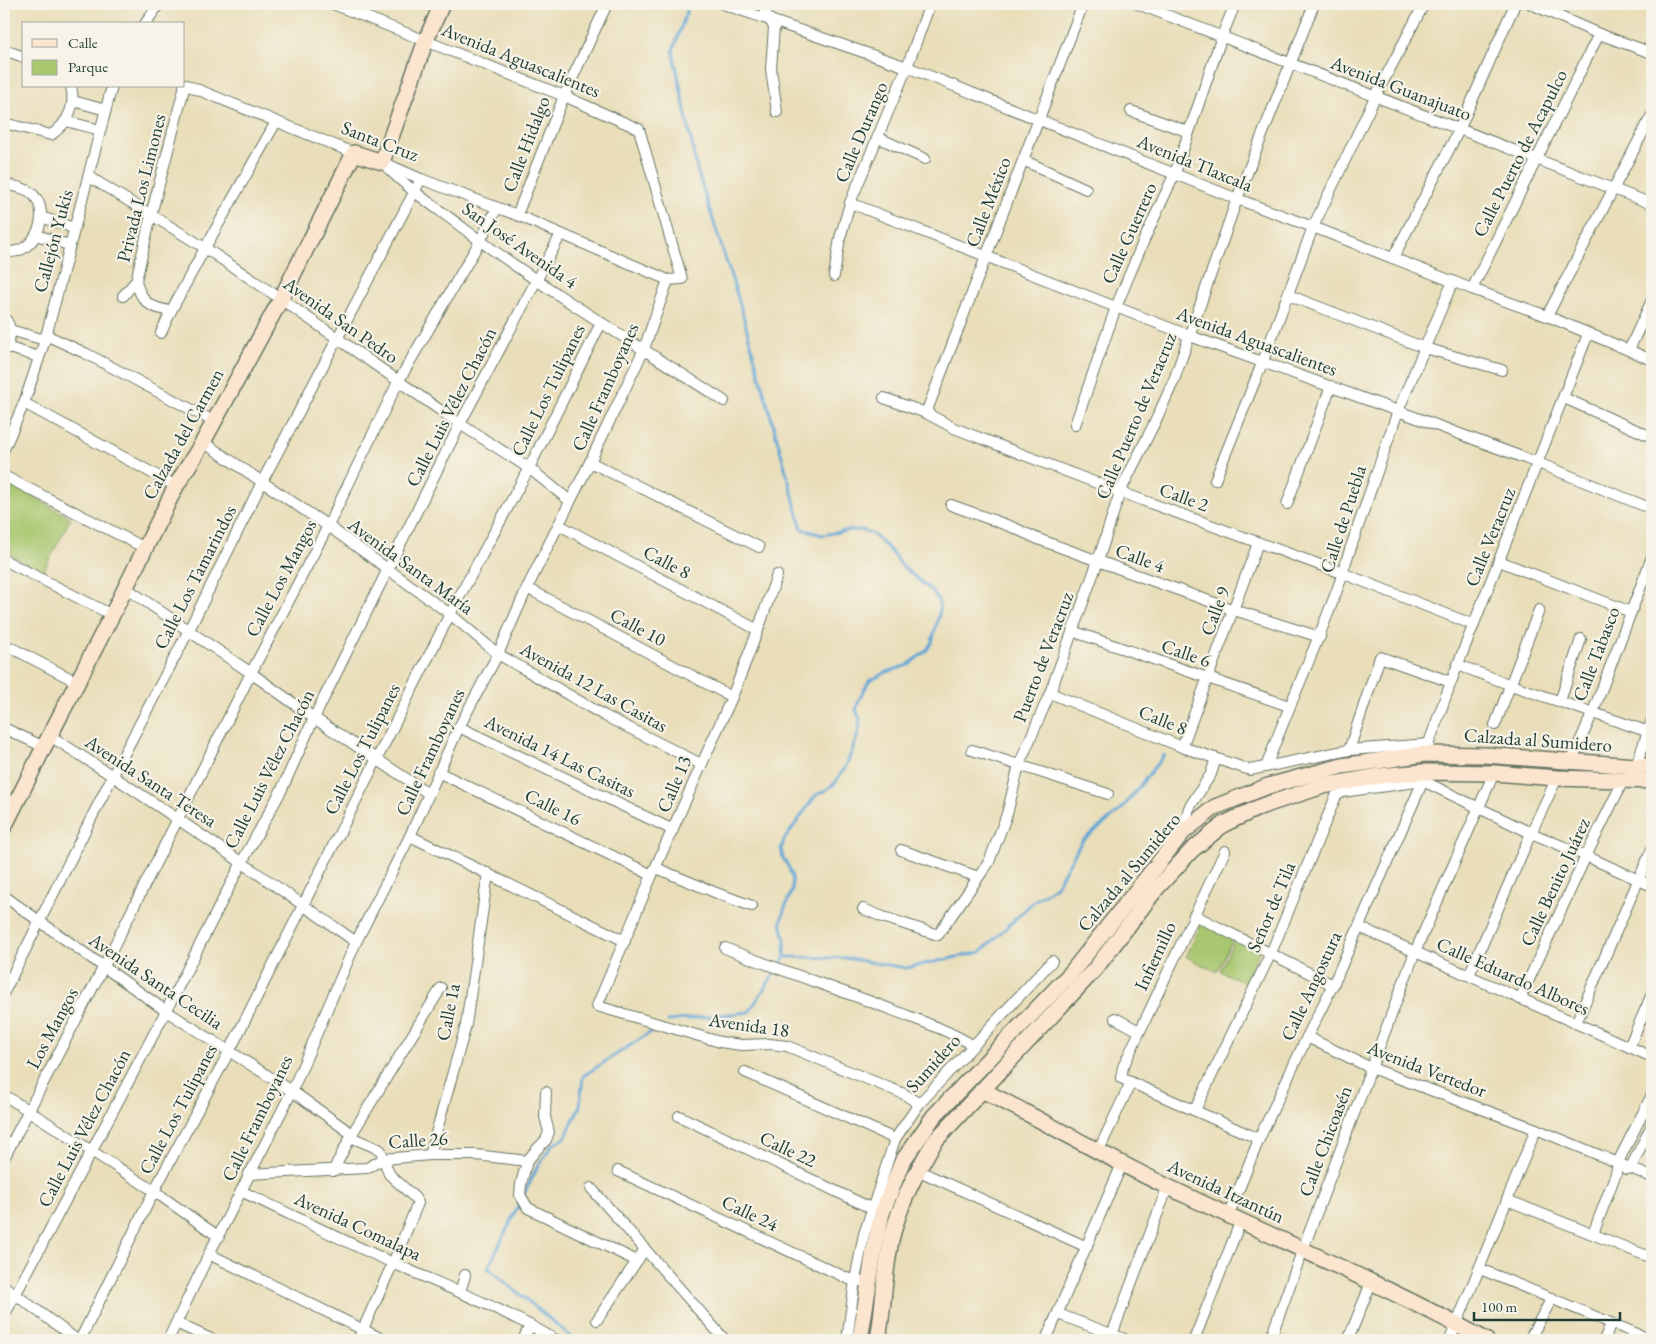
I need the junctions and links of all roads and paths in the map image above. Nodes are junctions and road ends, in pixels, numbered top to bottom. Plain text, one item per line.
1 (159, 4) edge
2 (333, 4) edge
3 (442, 4) edge
4 (607, 4) edge
5 (723, 4) edge
6 (768, 4) edge
7 (930, 4) edge
8 (1083, 4) edge
9 (1138, 4) edge
10 (1235, 4) edge
11 (1314, 4) edge
12 (1424, 4) edge
13 (1515, 4) edge
14 (1532, 4) edge
15 (1551, 8) edge
16 (769, 19) junction
17 (146, 22) edge
18 (1599, 34) junction
19 (1222, 36) junction
20 (426, 40) junction
21 (4, 50) edge
22 (1652, 53) edge
23 (22, 56) edge
24 (1290, 63) junction
25 (907, 67) junction
26 (185, 85) edge
27 (71, 88) edge
28 (112, 88) edge
29 (183, 88) edge
30 (564, 96) junction
31 (1375, 97) junction
32 (73, 100) junction
33 (106, 110) junction
34 (1131, 111) dead end
35 (777, 112) dead end
36 (1652, 115) edge
37 (1039, 120) junction
38 (66, 121) junction
39 (276, 122) junction
40 (4, 123) edge
41 (100, 130) junction
42 (1459, 130) junction
43 (1189, 132) junction
44 (878, 138) junction
45 (354, 153) junction
46 (925, 159) dead end
47 (1536, 159) junction
48 (1023, 160) junction
49 (382, 162) junction
50 (1175, 173) junction
51 (88, 176) junction
52 (421, 179) junction
53 (4, 184) edge
54 (1086, 189) dead end
55 (1614, 189) junction
56 (416, 192) junction
57 (1237, 199) junction
58 (850, 203) junction
59 (1652, 204) edge
60 (497, 208) junction
61 (151, 215) junction
62 (517, 215) junction
63 (41, 217) junction
64 (1313, 227) junction
65 (74, 228) junction
66 (561, 234) junction
67 (36, 235) junction
68 (480, 241) junction
69 (70, 246) junction
70 (205, 248) junction
71 (4, 251) edge
72 (986, 255) junction
73 (1392, 258) junction
74 (834, 276) dead end
75 (668, 280) junction
76 (136, 281) junction
77 (537, 281) junction
78 (1453, 282) junction
79 (1472, 289) junction
80 (1288, 295) junction
81 (123, 296) dead end
82 (281, 299) junction
83 (1652, 300) edge
84 (1116, 307) junction
85 (171, 311) junction
86 (1548, 316) junction
87 (4, 317) edge
88 (600, 322) junction
89 (10, 330) junction
90 (161, 333) dead end
91 (1588, 334) junction
92 (1190, 336) junction
93 (46, 338) junction
94 (337, 339) junction
95 (5, 348) edge
96 (1424, 348) junction
97 (644, 349) junction
98 (1630, 350) junction
99 (39, 357) junction
100 (1652, 360) edge
101 (1263, 362) junction
102 (1502, 370) dead end
103 (398, 382) junction
104 (1331, 386) junction
105 (884, 398) dead end
106 (1564, 398) junction
107 (724, 401) dead end
108 (24, 403) junction
109 (1398, 410) junction
110 (926, 414) junction
111 (213, 421) junction
112 (460, 424) junction
113 (1075, 425) dead end
114 (1652, 436) edge
115 (202, 442) junction
116 (4, 449) edge
117 (590, 462) junction
118 (1538, 463) junction
119 (528, 468) junction
120 (4, 476) edge
121 (1215, 480) dead end
122 (262, 482) junction
123 (176, 486) junction
124 (1120, 492) junction
125 (570, 500) junction
126 (1288, 504) dead end
127 (951, 505) dead end
128 (1652, 509) edge
129 (559, 525) junction
130 (328, 526) junction
131 (1258, 543) junction
132 (758, 547) dead end
133 (145, 548) junction
134 (1652, 557) edge
135 (4, 560) edge
136 (1098, 561) junction
137 (1499, 561) junction
138 (388, 571) junction
139 (1342, 573) junction
140 (777, 575) dead end
141 (1648, 581) edge
142 (126, 588) junction
143 (527, 588) junction
144 (1234, 610) junction
145 (1538, 610) dead end
146 (1631, 612) junction
147 (450, 614) junction
148 (112, 616) junction
149 (1474, 625) junction
150 (189, 630) junction
151 (758, 630) junction
152 (1072, 631) junction
153 (1320, 637) junction
154 (1581, 639) dead end
155 (4, 644) edge
156 (498, 654) junction
157 (1458, 665) junction
158 (252, 673) junction
159 (1207, 679) junction
160 (77, 682) junction
161 (1451, 682) junction
162 (1511, 685) junction
163 (1050, 692) junction
164 (732, 697) junction
165 (1560, 701) junction
166 (1289, 706) junction
167 (1593, 712) junction
168 (314, 718) junction
169 (1652, 720) edge
170 (1495, 725) dead end
171 (459, 727) junction
172 (4, 728) edge
173 (1650, 732) edge
174 (47, 741) junction
175 (1182, 747) junction
176 (1427, 749) junction
177 (972, 750) dead end
178 (1349, 750) junction
179 (1216, 758) junction
180 (378, 759) junction
181 (1571, 762) junction
182 (701, 764) junction
183 (1019, 766) junction
184 (1636, 766) junction
185 (1652, 766) edge
186 (1266, 768) junction
187 (438, 772) junction
188 (1494, 773) junction
189 (113, 775) junction
190 (1423, 777) junction
191 (1557, 778) junction
192 (1623, 781) junction
193 (1652, 781) edge
194 (428, 793) junction
195 (1108, 794) dead end
196 (8, 808) edge
197 (1479, 808) junction
198 (177, 819) junction
199 (4, 828) edge
200 (673, 830) junction
201 (1183, 832) junction
202 (1531, 833) junction
203 (410, 836) junction
204 (1652, 849) edge
205 (901, 850) dead end
206 (1225, 851) dead end
207 (1586, 856) junction
208 (242, 862) junction
209 (654, 871) junction
210 (488, 873) junction
211 (978, 877) junction
212 (1638, 879) junction
213 (1652, 886) edge
214 (4, 896) edge
215 (303, 905) junction
216 (752, 906) dead end
217 (863, 909) dead end
218 (1194, 914) junction
219 (39, 921) junction
220 (1359, 927) junction
221 (625, 940) junction
222 (356, 942) junction
223 (725, 948) dead end
224 (1416, 952) junction
225 (1271, 953) junction
226 (1052, 961) dead end
227 (103, 968) junction
228 (1469, 976) junction
229 (1333, 985) junction
230 (441, 988) dead end
231 (4, 992) edge
232 (1652, 994) edge
233 (1520, 999) junction
234 (597, 1006) joint
235 (166, 1011) junction
236 (1115, 1018) dead end
237 (1576, 1023) junction
238 (1139, 1031) junction
239 (1306, 1037) junction
240 (972, 1046) junction
241 (1629, 1047) junction
242 (230, 1050) junction
243 (1652, 1058) edge
244 (1371, 1068) junction
245 (745, 1072) dead end
246 (1126, 1080) junction
247 (982, 1090) junction
248 (292, 1091) junction
249 (546, 1092) dead end
250 (4, 1095) edge
251 (1652, 1096) edge
252 (919, 1104) junction
253 (1195, 1110) junction
254 (28, 1112) junction
255 (680, 1116) dead end
256 (1652, 1125) edge
257 (1536, 1129) junction
258 (352, 1134) junction
259 (1259, 1139) junction
260 (895, 1140) junction
261 (92, 1152) junction
262 (1098, 1152) junction
263 (430, 1155) junction
264 (4, 1158) edge
265 (383, 1159) junction
266 (527, 1161) junction
267 (1618, 1162) junction
268 (1122, 1164) junction
269 (1631, 1167) junction
270 (917, 1170) junction
271 (333, 1171) junction
272 (618, 1171) dead end
273 (1616, 1173) junction
274 (248, 1174) junction
275 (1652, 1177) edge
276 (1168, 1186) junction
277 (591, 1188) dead end
278 (154, 1191) junction
279 (241, 1191) junction
280 (1507, 1200) junction
281 (877, 1210) junction
282 (1235, 1217) junction
283 (1593, 1234) junction
284 (218, 1237) junction
285 (1087, 1247) junction
286 (645, 1249) junction
287 (1303, 1249) junction
288 (209, 1254) junction
289 (1652, 1258) edge
290 (637, 1261) junction
291 (393, 1263) junction
292 (1480, 1269) junction
293 (465, 1275) dead end
294 (862, 1282) junction
295 (1371, 1283) junction
296 (4, 1286) edge
297 (460, 1292) junction
298 (14, 1294) junction
299 (1552, 1298) junction
300 (1058, 1314) junction
301 (4, 1316) edge
302 (597, 1320) dead end
303 (176, 1322) junction
304 (1456, 1324) junction
305 (1611, 1324) junction
306 (530, 1325) junction
307 (363, 1330) junction
308 (1111, 1337) edge
309 (856, 1339) edge
310 (78, 1340) edge
311 (168, 1340) edge
312 (213, 1340) edge
313 (358, 1340) edge
314 (384, 1340) edge
315 (523, 1340) edge
316 (556, 1340) edge
317 (725, 1340) edge
318 (878, 1340) edge
319 (1046, 1340) edge
320 (1127, 1340) edge
321 (1194, 1340) edge
322 (1270, 1340) edge
323 (1348, 1340) edge
324 (1450, 1340) edge
325 (1486, 1340) edge
326 (1530, 1340) edge
327 (1604, 1340) edge
328 (1652, 1340) edge

1 - 17 street
2 - 20 street, Avenida Aguascalientes
3 - 20 main road
4 - 30 street, Calle Hidalgo
5 - 16 street, Avenida Tlaxcala
6 - 16 street
7 - 25 street, Calle Durango
8 - 37 street, Calle México
9 - 19 street, Avenida Guanajuato
10 - 19 street, Calle Guerrero
11 - 24 street, Calle Puerto de Veracruz
12 - 31 street
13 - 42 street
14 - 15 street
15 - 18 street
16 - 25 street, Avenida Tlaxcala
16 - 35 street
18 - 22 street
18 - 47 street, Calle Puerto de Acapulco
19 - 24 street, Avenida Guanajuato
19 - 43 street, Calle Guerrero
20 - 30 street, Avenida Aguascalientes
20 - 49 main road
21 - 23 street
24 - 31 street, Avenida Guanajuato
24 - 57 street, Calle Puerto de Veracruz
25 - 37 street, Avenida Tlaxcala
25 - 44 street, Calle Durango
26 - 39 street, Santa Cruz
27 - 32 street
28 - 33 street, Callejón Yukis
29 - 61 street, Privada Los Limones
30 - 62 street, Calle Hidalgo
30 - 75 street, Avenida Aguascalientes
31 - 42 street, Avenida Guanajuato
31 - 64 street
32 - 33 street
32 - 38 street
33 - 41 street, Callejón Yukis
34 - 43 street
36 - 55 street
37 - 48 street, Calle México
37 - 50 street, Avenida Tlaxcala
38 - 40 street
38 - 41 street
39 - 45 street, Santa Cruz
39 - 70 street
41 - 51 street, Callejón Yukis
42 - 47 street, Avenida Guanajuato
42 - 73 street
43 - 50 street, Calle Guerrero
44 - 46 street
44 - 58 street, Calle Durango
45 - 49 main road, Santa Cruz
45 - 82 main road, Calzada del Carmen
47 - 55 street, Avenida Guanajuato
47 - 79 street, Calle Puerto de Acapulco
48 - 54 street
48 - 72 street, Calle México
49 - 52 street, Santa Cruz
49 - 56 street, San José Avenida 4
50 - 57 street, Avenida Tlaxcala
50 - 84 street, Calle Guerrero
51 - 61 street, Avenida San Pedro
51 - 65 street, Callejón Yukis
52 - 56 street, Calle Los Tamarindos
52 - 60 street, Santa Cruz
53 - 63 street
55 - 59 street, Avenida Guanajuato
55 - 86 street
56 - 68 street, San José Avenida 4
56 - 94 street, Calle Los Tamarindos
57 - 64 street, Avenida Tlaxcala
57 - 92 street, Calle Puerto de Veracruz
58 - 72 street, Avenida Aguascalientes
58 - 74 street, Calle Durango
60 - 62 street, Santa Cruz
60 - 68 street, Calle Los Mangos
61 - 70 street, Avenida San Pedro
61 - 76 street, Privada Los Limones
62 - 66 street, Santa Cruz
63 - 65 street
63 - 67 street
64 - 73 street, Avenida Tlaxcala
64 - 80 street
65 - 69 street, Callejón Yukis
66 - 75 street, Santa Cruz
66 - 77 street, Calle Luis Vélez Chacón
67 - 69 street
67 - 71 street
68 - 77 street, San José Avenida 4
68 - 103 street, Calle Los Mangos
69 - 93 street, Callejón Yukis
70 - 82 street, Avenida San Pedro
70 - 85 street
72 - 84 street, Avenida Aguascalientes
72 - 110 street, Calle México
73 - 78 street, Avenida Tlaxcala
75 - 97 street, Calle Framboyanes
76 - 81 street, Privada Los Limones
76 - 85 street
77 - 88 street, San José Avenida 4
77 - 112 street, Calle Luis Vélez Chacón
78 - 79 street, Avenida Tlaxcala
78 - 96 street, Calle de Puebla
79 - 86 street, Avenida Tlaxcala
80 - 96 street
80 - 101 street
82 - 94 street, Avenida San Pedro
82 - 111 main road, Calzada del Carmen
83 - 98 street
84 - 92 street, Avenida Aguascalientes
84 - 113 street, Calle Guerrero
85 - 90 street
86 - 91 street, Avenida Tlaxcala
87 - 89 street
88 - 97 street, San José Avenida 4
88 - 119 street, Calle Los Tulipanes
89 - 93 street
89 - 95 street
91 - 98 street, Avenida Tlaxcala
91 - 106 street, Calle Veracruz
92 - 101 street, Avenida Aguascalientes
92 - 124 street, Calle Puerto de Veracruz
93 - 99 street, Callejón Yukis
93 - 111 street
94 - 103 street, Avenida San Pedro
94 - 122 street, Calle Los Tamarindos
95 - 99 street
96 - 102 street
96 - 109 street, Calle de Puebla
97 - 107 street, San José Avenida 4
97 - 117 street, Calle Framboyanes
98 - 100 street, Avenida Tlaxcala
99 - 108 street, Callejón Yukis
101 - 104 street, Avenida Aguascalientes
101 - 121 street
103 - 112 street, Avenida San Pedro
103 - 130 street, Calle Los Mangos
104 - 109 street, Avenida Aguascalientes
104 - 126 street
105 - 110 street, Calle 2
106 - 114 street
106 - 118 street, Calle Veracruz
108 - 116 street, Callejón Yukis
108 - 123 street
109 - 118 street, Avenida Aguascalientes
109 - 139 street, Calle de Puebla
110 - 124 street, Calle 2
111 - 115 main road, Calzada del Carmen
112 - 119 street, Avenida San Pedro
112 - 138 street, Calle Luis Vélez Chacón
115 - 122 street, Avenida Santa María
115 - 123 main road, Calzada del Carmen
117 - 125 street, Calle Framboyanes
117 - 132 street
118 - 128 street, Avenida Aguascalientes
118 - 137 street, Calle Veracruz
119 - 125 street, Avenida San Pedro
119 - 147 street, Calle Los Tulipanes
120 - 133 street
122 - 130 street, Avenida Santa María
122 - 150 street, Calle Los Tamarindos
123 - 133 main road, Calzada del Carmen
124 - 131 street, Calle 2
124 - 136 street, Calle Puerto de Veracruz
125 - 129 street, Calle Framboyanes
127 - 136 street, Calle 4
129 - 143 street, Calle Framboyanes
129 - 151 street, Calle 8
130 - 138 street, Avenida Santa María
130 - 158 street, Calle Los Mangos
131 - 139 street, Calle 2
131 - 144 street, Calle 9
133 - 142 main road, Calzada del Carmen
134 - 141 street, Calle Tabasco
135 - 148 street
136 - 144 street, Calle 4
136 - 152 street, Puerto de Veracruz
137 - 146 street
137 - 149 street, Calle Veracruz
138 - 147 street, Avenida Santa María
138 - 168 street, Calle Luis Vélez Chacón
139 - 149 street, Calle 2
139 - 153 street, Calle de Puebla
140 - 151 street, Calle 13
141 - 146 street, Calle Tabasco
142 - 148 main road, Calzada del Carmen
142 - 150 street
143 - 156 street, Calle Framboyanes
143 - 164 street, Calle 10
144 - 153 street, Calle 4
144 - 159 street, Calle 9
145 - 162 street
146 - 167 street, Calle Tabasco
147 - 156 street, Avenida Santa María
147 - 180 street, Calle Los Tulipanes
148 - 160 main road, Calzada del Carmen
149 - 157 street, Calle Veracruz
150 - 158 street
150 - 189 street, Calle Los Tamarindos
151 - 164 street, Calle 13
152 - 159 street, Calle 6
152 - 163 street, Puerto de Veracruz
153 - 166 street, Calle de Puebla
154 - 165 street
155 - 160 street
156 - 171 street, Calle Framboyanes
156 - 182 street, Avenida 12 Las Casitas
157 - 161 street, Calle Veracruz
157 - 162 street
158 - 168 street
158 - 198 street, Calle Los Mangos
159 - 166 street, Calle 6
159 - 175 street, Calle 9
160 - 174 main road, Calzada del Carmen
161 - 176 street, Calle Veracruz
161 - 178 street
162 - 165 street
162 - 170 street
163 - 175 street, Calle 8
163 - 183 street, Puerto de Veracruz
164 - 182 street, Calle 13
165 - 167 street
166 - 186 street, Calle de Puebla
167 - 173 street
167 - 181 street, Calle Tabasco
168 - 180 street
168 - 208 street, Calle Luis Vélez Chacón
169 - 173 street
171 - 187 street, Calle Framboyanes
171 - 200 street, Avenida 14 Las Casitas
172 - 174 street, Avenida Santa Teresa
173 - 184 street
174 - 189 street, Avenida Santa Teresa
174 - 196 main road, Calzada del Carmen
175 - 179 street, Calle 8
176 - 178 street, Calle 8
176 - 181 main road, Calzada al Sumidero
176 - 201 main road, Calzada al Sumidero
177 - 183 street
178 - 186 street, Calle 8
179 - 186 street, Calle 8
179 - 201 street
180 - 194 street
180 - 215 street, Calle Los Tulipanes
181 - 184 main road, Calzada al Sumidero
182 - 200 street, Calle 13
183 - 195 street
183 - 211 street, Puerto de Veracruz
184 - 185 main road, Calzada al Sumidero
187 - 194 street, Calle Framboyanes
187 - 209 street, Calle 16
188 - 190 main road, Calzada al Sumidero
188 - 191 main road, Calzada al Sumidero
188 - 197 street, Calle Chicoasén
189 - 198 street, Avenida Santa Teresa
189 - 219 street, Calle Los Tamarindos
190 - 197 street
190 - 220 street, Calle Angostura
190 - 225 street, Señor de Tila
190 - 247 main road, Calzada al Sumidero
191 - 192 main road, Calzada al Sumidero
191 - 202 street
192 - 193 main road, Calzada al Sumidero
192 - 207 street, Calle Benito Juárez
194 - 203 street, Calle Framboyanes
196 - 199 main road, Calzada del Carmen
197 - 202 street
197 - 224 street, Calle Chicoasén
198 - 208 street, Avenida Santa Teresa
198 - 227 street, Calle Los Mangos
200 - 209 street, Calle 13
201 - 281 main road, Calzada al Sumidero
202 - 207 street
202 - 228 street
203 - 210 street
203 - 222 street, Calle Framboyanes
204 - 212 street
205 - 211 street
206 - 218 street, Infiernillo
207 - 212 street
207 - 233 street, Calle Benito Juárez
208 - 215 street, Avenida Santa Teresa
208 - 235 street, Calle Luis Vélez Chacón
209 - 216 street, Calle 16
209 - 221 street, Calle 13
210 - 221 street
210 - 263 street, Calle 1a
211 - 217 street, Puerto de Veracruz
212 - 213 street
212 - 237 street
214 - 219 street, Avenida Santa Cecilia
215 - 222 street, Avenida Santa Teresa
215 - 242 street, Calle Los Tulipanes
218 - 225 street
218 - 238 street, Infiernillo
219 - 227 street, Avenida Santa Cecilia
219 - 231 street, Calle Los Tamarindos
220 - 224 street, Calle Eduardo Albores
220 - 229 street, Calle Angostura
221 - 234 street, Calle 13
222 - 248 street, Calle Framboyanes
223 - 240 street
224 - 228 street, Calle Eduardo Albores
224 - 244 street, Calle Chicoasén
225 - 229 street
225 - 253 street, Señor de Tila
226 - 240 street, Sumidero
227 - 235 street, Avenida Santa Cecilia
227 - 254 street, Los Mangos
228 - 233 street, Calle Eduardo Albores
229 - 239 street, Calle Angostura
230 - 258 street, Calle 1a
232 - 241 street
233 - 237 street, Calle Eduardo Albores
234 - 252 street, Avenida 18
235 - 242 street, Avenida Santa Cecilia
235 - 261 street, Calle Luis Vélez Chacón
236 - 238 street
237 - 241 street, Calle Eduardo Albores
238 - 246 street, Infiernillo
239 - 244 street, Avenida Vertedor
239 - 259 street, Calle Angostura
240 - 252 street, Sumidero
241 - 243 street, Calle Eduardo Albores
242 - 248 street, Avenida Santa Cecilia
242 - 278 street, Calle Los Tulipanes
244 - 257 street, Avenida Vertedor
244 - 287 street, Calle Chicoasén
245 - 260 street
246 - 253 street
246 - 262 street, Infiernillo
247 - 262 main road, Avenida Itzantún
247 - 270 main road, Calzada al Sumidero
248 - 258 street, Avenida Santa Cecilia
248 - 274 street, Calle Framboyanes
249 - 266 street
250 - 254 street
251 - 267 street
252 - 260 street, Sumidero
253 - 259 street
254 - 261 street
254 - 264 street, Los Mangos
255 - 281 street, Calle 22
256 - 269 street
257 - 267 street, Avenida Vertedor
257 - 280 street
258 - 265 street, Avenida Santa Cecilia
258 - 271 street, Calle 1a
259 - 282 street, Calle Angostura
260 - 281 street, Sumidero
261 - 278 street
261 - 298 street, Calle Luis Vélez Chacón
262 - 268 main road, Avenida Itzantún
263 - 265 street, Calle 26
263 - 266 street, Calle 26
265 - 271 street, Calle 26
265 - 291 street, Avenida Santa Cecilia
266 - 290 street
267 - 269 street, Avenida Vertedor
267 - 273 street
268 - 276 main road, Avenida Itzantún
268 - 285 street
269 - 273 street
269 - 275 street, Avenida Vertedor
270 - 285 street
270 - 318 main road, Calzada al Sumidero
271 - 274 street, Calle 26
272 - 294 street, Calle 24
273 - 283 street
274 - 279 street, Calle Framboyanes
276 - 282 main road, Avenida Itzantún
276 - 308 street
277 - 286 street
278 - 284 street
278 - 310 street, Calle Los Tulipanes
279 - 284 street, Calle Framboyanes
279 - 291 street, Avenida Comalapa
280 - 283 street
280 - 292 street
281 - 294 main road, Calzada al Sumidero
282 - 287 main road, Avenida Itzantún
282 - 321 street, Calle Angostura
283 - 289 street
284 - 288 street, Calle Framboyanes
285 - 300 street
286 - 290 street
286 - 317 street
287 - 295 main road, Avenida Itzantún
287 - 322 street, Calle Chicoasén
288 - 303 street, Calle Framboyanes
288 - 307 street
290 - 302 street
291 - 297 street, Avenida Comalapa
291 - 307 street
292 - 299 street
292 - 304 street
293 - 297 street
294 - 309 main road, Calzada al Sumidero
295 - 304 main road, Avenida Itzantún
295 - 323 street
296 - 298 street
297 - 306 street, Avenida Comalapa
298 - 301 street, Calle Luis Vélez Chacón
298 - 310 street
299 - 305 street
299 - 326 street
300 - 308 street
300 - 319 street
303 - 311 street, Calle Framboyanes
303 - 312 street
304 - 324 street
304 - 325 main road, Avenida Itzantún
305 - 327 street
305 - 328 street
306 - 315 street
306 - 316 street, Avenida Comalapa
307 - 313 street
307 - 314 street
308 - 320 street

